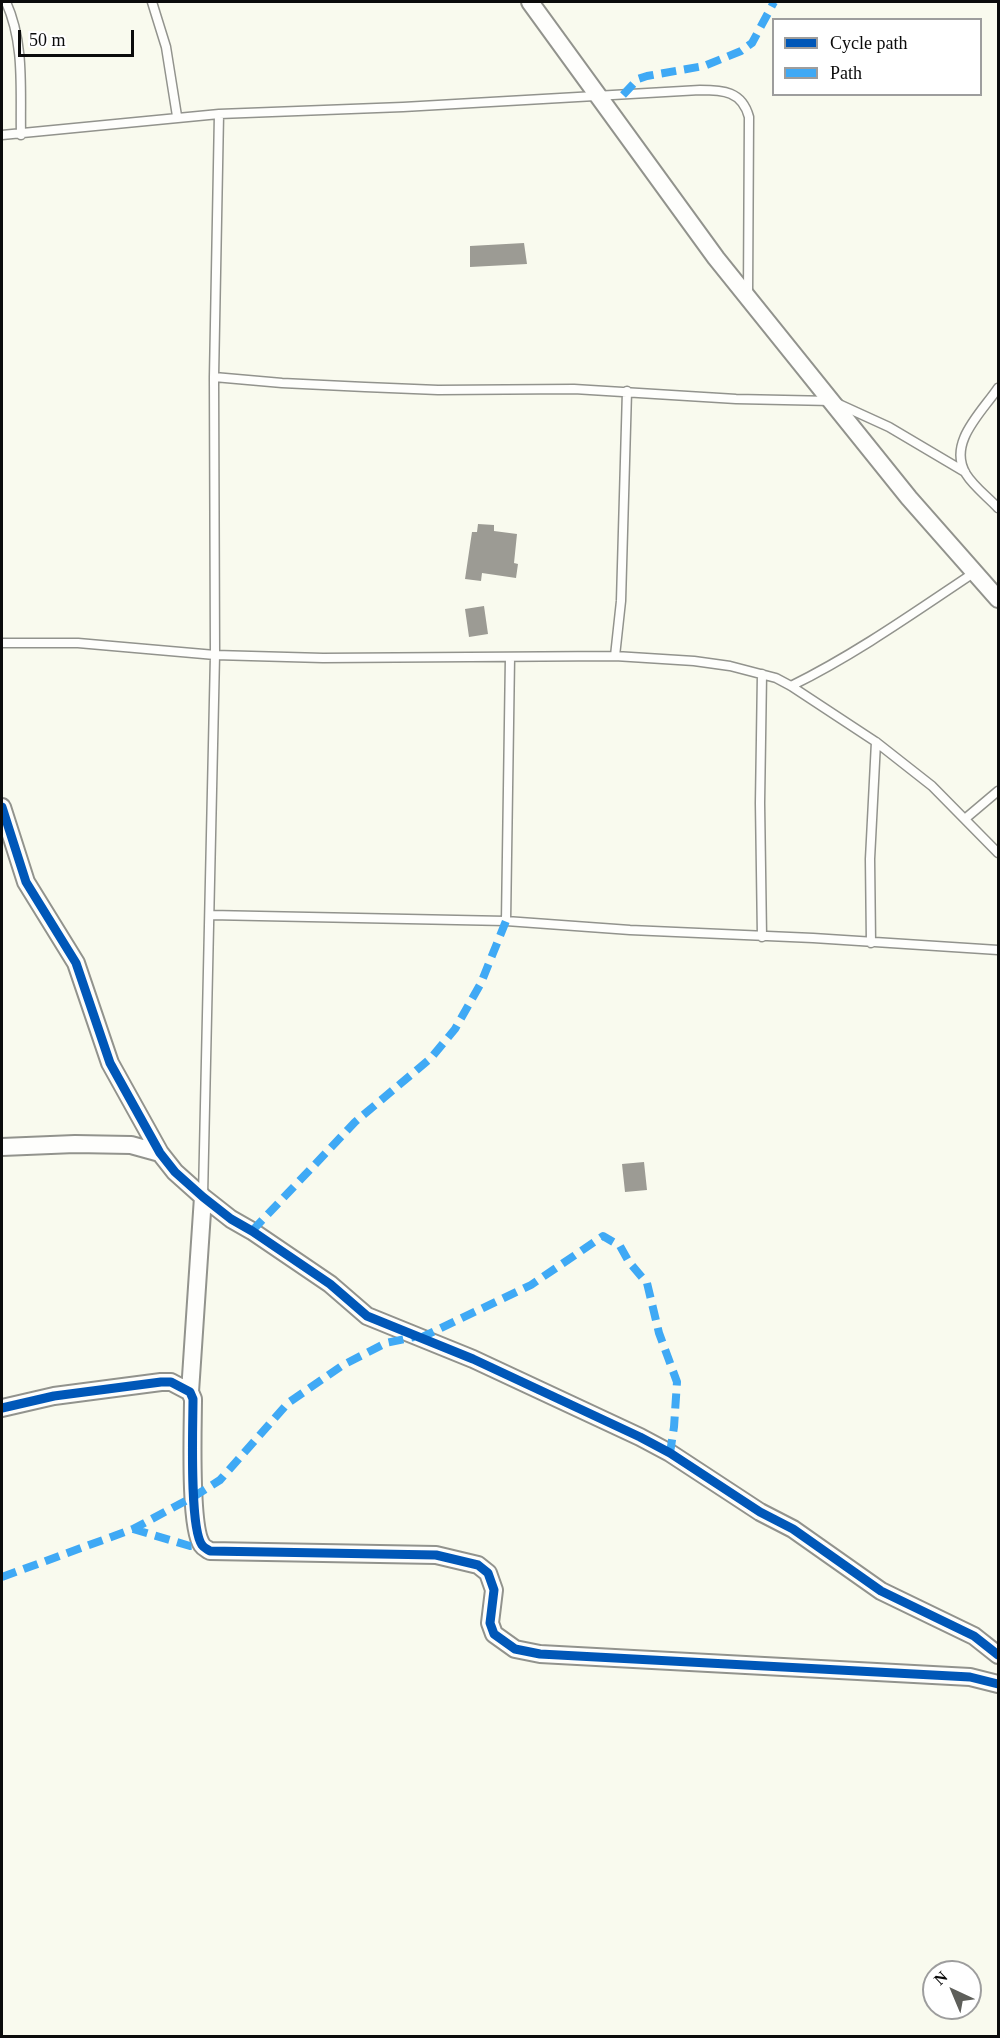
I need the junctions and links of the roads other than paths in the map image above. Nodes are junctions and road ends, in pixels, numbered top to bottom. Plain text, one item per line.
1 (6, 2) edge
2 (152, 2) edge
3 (530, 2) edge
4 (599, 96) junction
5 (219, 114) junction
6 (177, 117) junction
7 (2, 135) edge
8 (21, 135) junction
9 (748, 298) junction
10 (214, 377) junction
11 (999, 388) edge
12 (627, 391) junction
13 (832, 401) junction
14 (965, 472) junction
15 (999, 508) edge
16 (975, 572) junction
17 (999, 599) edge
18 (2, 643) edge
19 (215, 655) junction
20 (615, 656) junction
21 (510, 657) junction
22 (762, 674) junction
23 (791, 686) junction
24 (876, 742) junction
25 (999, 791) edge
26 (2, 807) edge
27 (966, 818) junction
28 (999, 853) edge
29 (210, 915) junction
30 (506, 921) junction
31 (762, 937) junction
32 (871, 943) junction
33 (999, 950) edge
34 (2, 1147) edge
35 (160, 1153) junction
36 (203, 1197) junction
37 (190, 1392) junction
38 (2, 1408) edge
39 (999, 1655) edge
40 (999, 1684) edge

1 - 8 lane
2 - 6 lane
3 - 4 street
4 - 5 lane
4 - 9 street
4 - 9 lane
5 - 6 lane
5 - 10 lane
6 - 8 lane
7 - 8 lane
9 - 13 street
10 - 12 lane
10 - 19 lane
11 - 14 lane
12 - 13 lane
12 - 20 lane
13 - 14 lane
13 - 16 street
14 - 15 lane
16 - 17 street
16 - 23 lane
18 - 19 lane
19 - 21 lane
19 - 29 lane
20 - 21 lane
20 - 22 lane
21 - 30 lane
22 - 23 lane
22 - 31 lane
23 - 24 lane
24 - 27 lane
24 - 32 lane
25 - 27 lane
26 - 35 street
27 - 28 lane
29 - 30 lane
29 - 36 lane
30 - 31 lane
31 - 32 lane
32 - 33 lane
34 - 35 street
35 - 36 street
36 - 37 street
36 - 39 street
37 - 38 street
37 - 40 street

